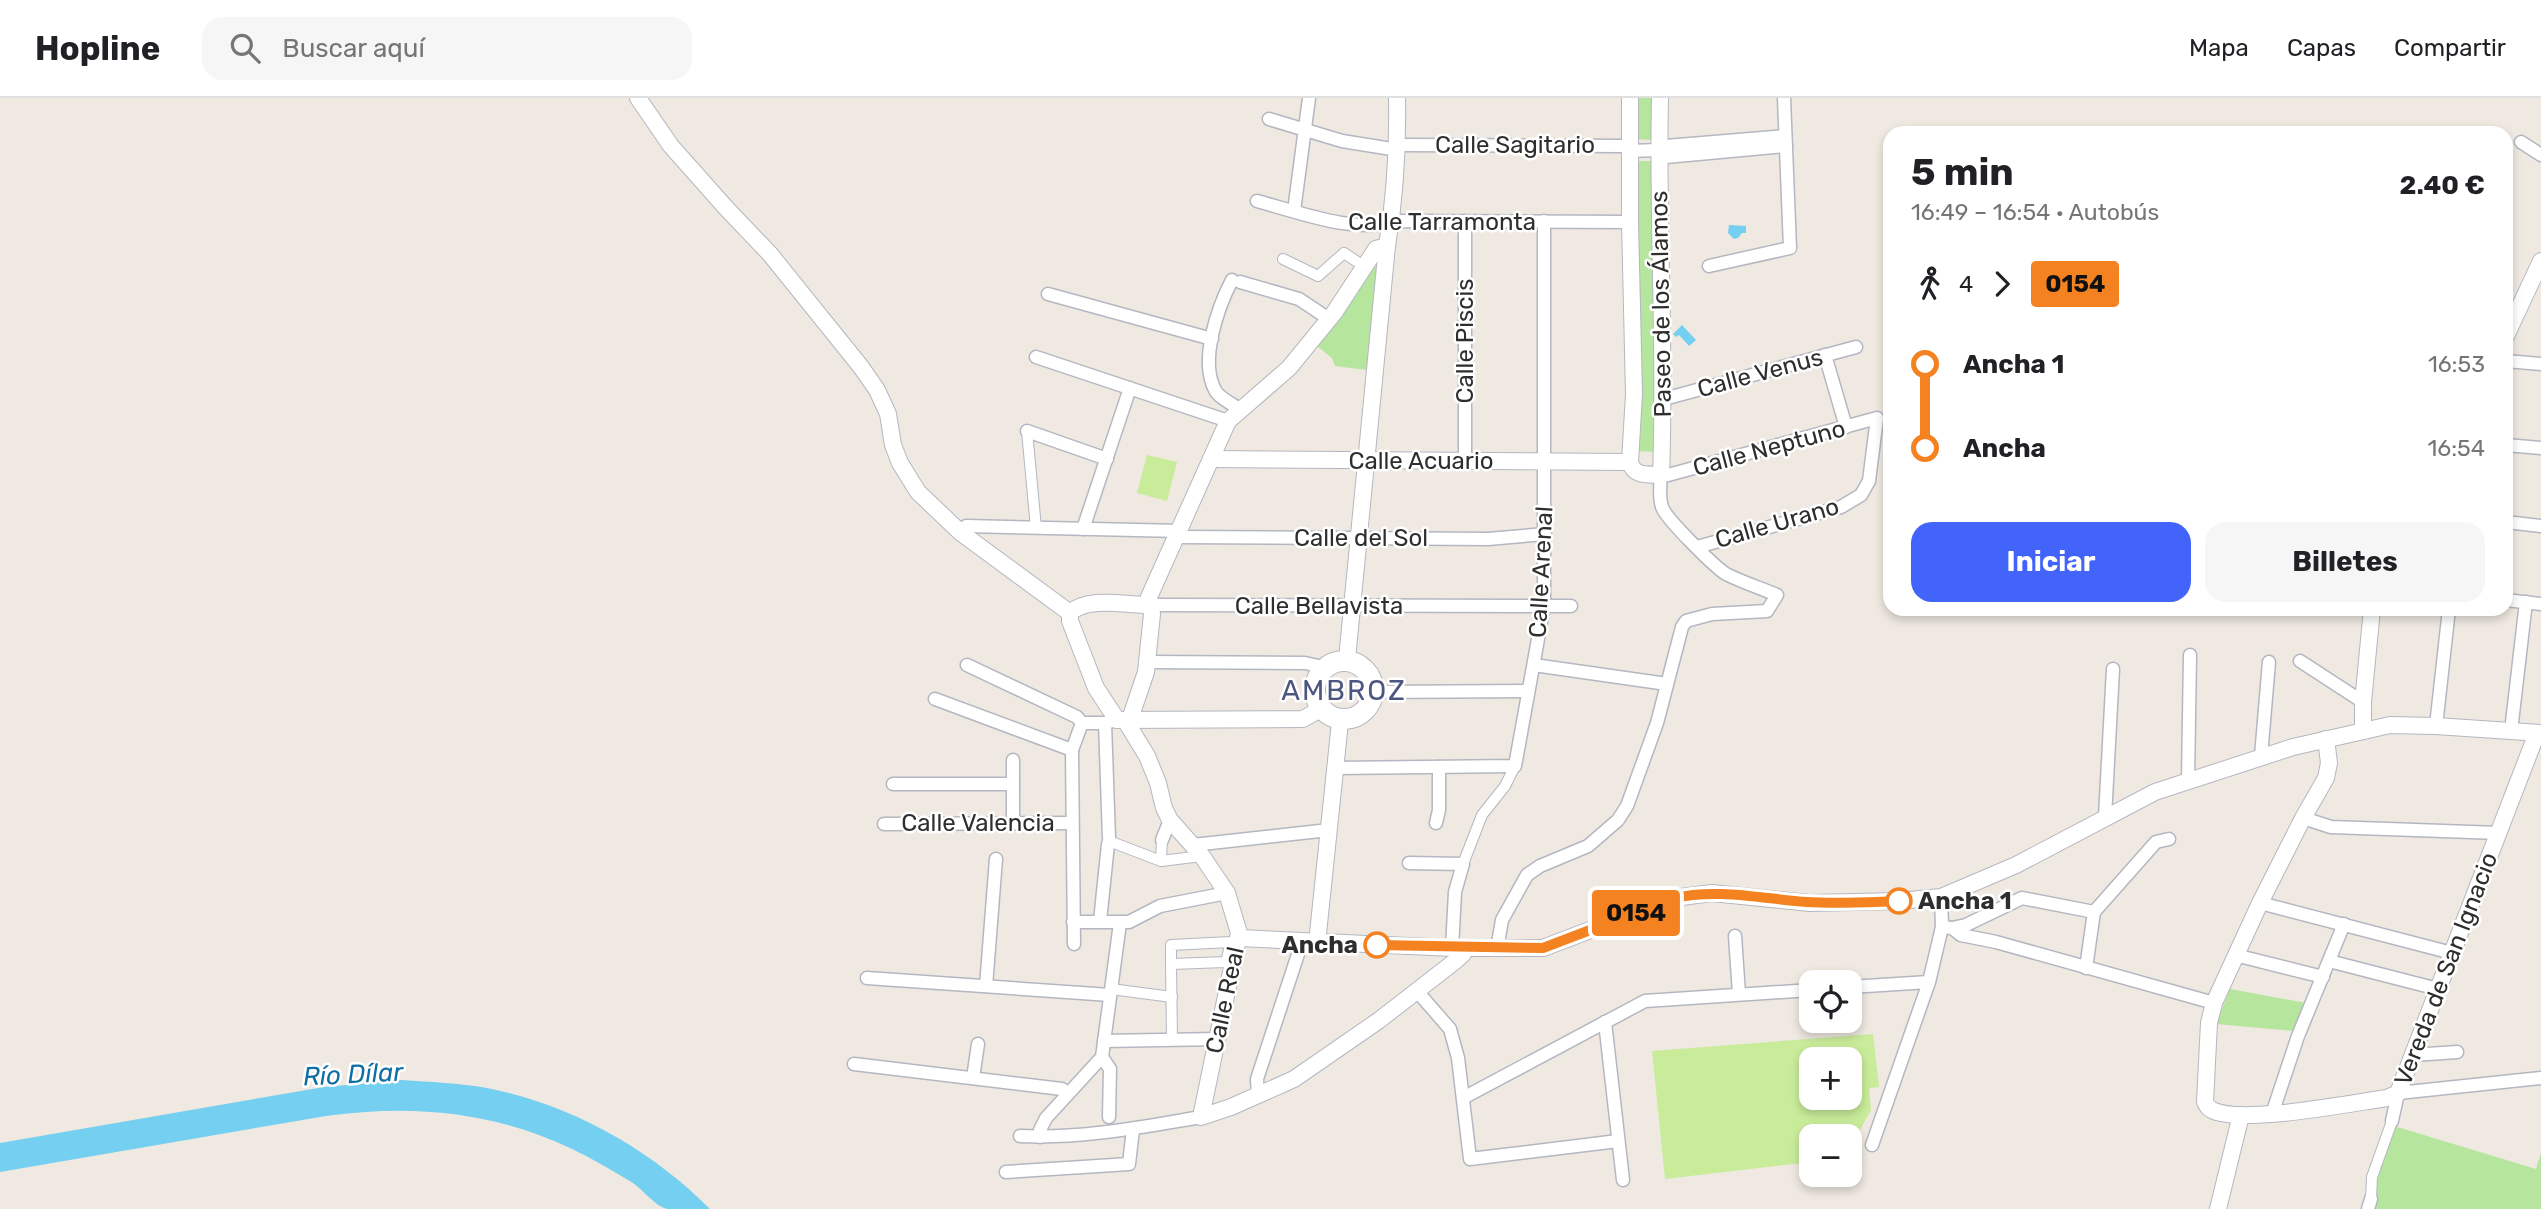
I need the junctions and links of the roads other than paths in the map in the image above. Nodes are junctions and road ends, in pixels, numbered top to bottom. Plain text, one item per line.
1 (638, 98) edge
2 (1309, 98) edge
3 (1397, 98) edge
4 (1630, 98) edge
5 (1660, 98) edge
6 (1783, 98) edge
7 (1269, 119) dead end
8 (1305, 131) junction
9 (1785, 141) junction
10 (2521, 142) dead end
11 (1398, 147) junction
12 (1629, 150) junction
13 (1659, 150) junction
14 (2541, 155) edge
15 (1257, 201) dead end
16 (1294, 211) junction
17 (1465, 221) junction
18 (1544, 221) junction
19 (1630, 222) junction
20 (1390, 224) junction
21 (1387, 246) junction
22 (1283, 259) dead end
23 (2541, 261) edge
24 (1365, 267) junction
25 (1709, 267) dead end
26 (1048, 294) dead end
27 (2513, 321) edge
28 (1327, 322) junction
29 (1212, 339) junction
30 (1856, 346) dead end
31 (1825, 355) junction
32 (1036, 357) dead end
33 (2513, 362) edge
34 (2541, 364) edge
35 (1130, 388) junction
36 (1664, 399) junction
37 (1241, 410) junction
38 (1877, 418) joint
39 (1228, 421) junction
40 (1846, 427) junction
41 (1027, 432) joint
42 (2513, 445) edge
43 (2541, 448) edge
44 (1661, 458) junction
45 (1107, 459) junction
46 (1212, 459) junction
47 (1631, 460) junction
48 (1366, 461) junction
49 (1465, 461) junction
50 (1544, 462) junction
51 (1661, 475) junction
52 (2513, 523) edge
53 (2541, 526) edge
54 (1035, 528) junction
55 (1083, 529) junction
56 (960, 532) junction
57 (1178, 534) junction
58 (1545, 534) junction
59 (1360, 538) junction
60 (1697, 547) junction
61 (2513, 601) edge
62 (2526, 602) junction
63 (2541, 604) edge
64 (1149, 605) junction
65 (1354, 606) junction
66 (1544, 606) junction
67 (1572, 606) dead end
68 (1070, 612) junction
69 (2371, 616) edge
70 (2448, 616) edge
71 (2190, 655) dead end
72 (1347, 659) junction
73 (2300, 661) dead end
74 (1147, 662) junction
75 (2269, 662) dead end
76 (967, 665) dead end
77 (1535, 665) junction
78 (1323, 667) junction
79 (2113, 668) dead end
80 (1667, 684) junction
81 (1528, 691) junction
82 (1376, 692) junction
83 (935, 699) dead end
84 (2363, 702) junction
85 (1319, 710) junction
86 (1346, 717) junction
87 (1119, 720) junction
88 (1082, 723) junction
89 (2436, 726) junction
90 (2363, 731) junction
91 (2511, 731) junction
92 (2539, 733) edge
93 (2326, 739) junction
94 (1072, 750) junction
95 (2261, 756) junction
96 (1013, 760) dead end
97 (1515, 766) junction
98 (1439, 767) junction
99 (1335, 768) junction
100 (2188, 781) junction
101 (1013, 783) junction
102 (893, 784) dead end
103 (2105, 817) junction
104 (2303, 818) junction
105 (1170, 820) junction
106 (1436, 822) dead end
107 (1013, 823) junction
108 (1072, 823) junction
109 (884, 824) dead end
110 (1329, 830) junction
111 (2498, 832) junction
112 (2169, 839) dead end
113 (1162, 840) joint
114 (1109, 841) junction
115 (1197, 850) junction
116 (996, 859) dead end
117 (1161, 861) junction
118 (1409, 863) dead end
119 (1463, 864) junction
120 (1227, 893) junction
121 (1941, 897) junction
122 (2260, 903) junction
123 (2094, 912) junction
124 (1100, 921) junction
125 (1073, 922) junction
126 (1119, 923) junction
127 (2344, 924) junction
128 (1952, 931) junction
129 (1735, 936) dead end
130 (1239, 938) junction
131 (1310, 942) junction
132 (1074, 944) dead end
133 (1458, 948) junction
134 (1497, 949) junction
135 (2452, 953) junction
136 (2235, 955) junction
137 (2329, 961) junction
138 (1171, 964) junction
139 (2085, 968) junction
140 (2323, 977) junction
141 (867, 978) dead end
142 (1929, 982) junction
143 (986, 986) junction
144 (1862, 986) edge
145 (2438, 989) junction
146 (1416, 990) junction
147 (1799, 991) edge
148 (1111, 992) junction
149 (1739, 994) junction
150 (1172, 997) junction
151 (2214, 1003) junction
152 (1605, 1022) junction
153 (1172, 1039) junction
154 (1218, 1039) junction
155 (1104, 1041) junction
156 (978, 1044) dead end
157 (2457, 1052) dead end
158 (2413, 1055) junction
159 (1102, 1058) junction
160 (854, 1064) dead end
161 (973, 1078) junction
162 (2541, 1078) edge
163 (1067, 1093) junction
164 (2398, 1093) junction
165 (1258, 1095) junction
166 (1463, 1098) junction
167 (2272, 1114) junction
168 (2241, 1115) junction
169 (1201, 1116) junction
170 (1109, 1117) dead end
171 (2392, 1121) joint
172 (1133, 1129) junction
173 (1020, 1136) dead end
174 (1040, 1137) junction
175 (1618, 1141) junction
176 (1872, 1145) dead end
177 (1006, 1172) dead end
178 (1623, 1180) dead end
179 (2370, 1204) edge
180 (2218, 1209) edge

1 - 56 street
2 - 8 street
3 - 11 street
4 - 12 street, Paseo de los Álamos
5 - 13 street, Paseo de los Álamos
6 - 9 street
7 - 8 street, Calle Sagitario
8 - 11 street, Calle Sagitario
8 - 16 street
9 - 13 street
9 - 25 street
10 - 14 street
11 - 12 street, Calle Sagitario
11 - 20 street
12 - 13 street
12 - 19 street, Paseo de los Álamos
13 - 36 street, Paseo de los Álamos
15 - 16 street, Calle Tarramonta
16 - 20 street, Calle Tarramonta
17 - 18 street, Calle Tarramonta
17 - 20 street, Calle Tarramonta
17 - 49 street, Calle Piscis
18 - 19 street, Calle Tarramonta
18 - 50 street, Calle Arenal
19 - 47 street, Paseo de los Álamos
20 - 21 street
21 - 24 street
21 - 48 street
22 - 24 street
23 - 27 street
24 - 28 street
26 - 29 street
28 - 29 street
28 - 37 street
29 - 37 street
30 - 31 street, Calle Venus
31 - 36 street, Calle Venus
31 - 40 street
32 - 35 street
33 - 34 street
35 - 39 street
35 - 45 street
36 - 44 street, Paseo de los Álamos
37 - 39 street
38 - 40 street, Calle Neptuno
38 - 60 street, Calle Urano
39 - 46 street
40 - 51 street, Calle Neptuno
41 - 45 street
41 - 54 street
42 - 43 street
44 - 47 street, Calle Acuario
44 - 51 street, Paseo de los Álamos
45 - 55 street
46 - 48 street, Calle Acuario
46 - 57 street
47 - 50 street, Calle Acuario
47 - 51 street
48 - 49 street, Calle Acuario
48 - 59 street
49 - 50 street, Calle Acuario
50 - 58 street, Calle Arenal
51 - 60 street
52 - 53 street
54 - 55 street, Calle del Sol
54 - 56 street, Calle del Sol
55 - 57 street, Calle del Sol
56 - 68 street
57 - 59 street, Calle del Sol
57 - 64 street
58 - 59 street, Calle del Sol
58 - 66 street, Calle Arenal
59 - 65 street
60 - 80 street
61 - 62 street
62 - 63 street
62 - 91 street
64 - 65 street, Calle Bellavista
64 - 68 street, Calle Bellavista
64 - 74 street
65 - 66 street, Calle Bellavista
65 - 72 street
66 - 67 street, Calle Bellavista
66 - 77 street, Calle Arenal
68 - 87 street, Calle Real
69 - 84 street
70 - 89 street
71 - 100 street
72 - 78 street
72 - 82 street
73 - 84 street
74 - 78 street
74 - 87 street
75 - 95 street
76 - 88 street
77 - 80 street
77 - 81 street, Calle Arenal
78 - 85 street
79 - 103 street
80 - 134 street
81 - 82 street
81 - 97 street, Calle Arenal
82 - 86 street
83 - 94 street
84 - 90 street
85 - 86 street
85 - 87 street
86 - 86 street
86 - 99 street
87 - 88 street
87 - 105 street, Calle Real
87 - 114 street
88 - 94 street
89 - 90 street
89 - 91 street
90 - 93 street
91 - 92 street
92 - 111 street, Vereda de San Ignacio
93 - 95 street
93 - 104 street
94 - 108 street
95 - 100 street
96 - 101 street
97 - 98 street
97 - 119 street, Calle Arenal
98 - 99 street
98 - 106 street
99 - 110 street
100 - 103 street
101 - 102 street
101 - 107 street
103 - 121 street
104 - 111 street
104 - 122 street
105 - 113 street
105 - 115 street, Calle Real
107 - 108 street, Calle Valencia
107 - 109 street, Calle Valencia
108 - 125 street
110 - 115 street
110 - 131 street
111 - 135 street, Vereda de San Ignacio
112 - 123 street
113 - 117 street
114 - 117 street
114 - 124 street
115 - 117 street
115 - 120 street, Calle Real
116 - 143 street
118 - 119 street
119 - 133 street, Calle Arenal
120 - 126 street
120 - 130 street, Calle Real
121 - 128 street
121 - 134 street
122 - 127 street
122 - 136 street
123 - 128 street
123 - 139 street
124 - 125 street
124 - 126 street
125 - 132 street
126 - 148 street
127 - 135 street
127 - 137 street
128 - 139 street
128 - 142 street
129 - 149 street
130 - 131 street
130 - 154 street, Calle Real
131 - 133 street
131 - 165 street
133 - 134 street
133 - 146 street
135 - 145 street, Vereda de San Ignacio
136 - 140 street
136 - 151 street
137 - 140 street
137 - 145 street
138 - 138 street
138 - 150 street
139 - 151 street
140 - 167 street
141 - 143 street
142 - 144 street
142 - 176 street
143 - 148 street
145 - 158 street, Vereda de San Ignacio
146 - 165 street
146 - 166 street
147 - 149 street
148 - 150 street
148 - 155 street
149 - 152 street
150 - 153 street
151 - 168 street
152 - 166 street
152 - 175 street
153 - 154 street
153 - 155 street
154 - 169 street, Calle Real
155 - 159 street
156 - 161 street
157 - 158 street
158 - 164 street, Vereda de San Ignacio
159 - 163 street
159 - 170 street
160 - 161 street
161 - 163 street
162 - 164 street
163 - 174 street
164 - 167 street
164 - 171 street, Vereda de San Ignacio
165 - 169 street
166 - 175 street
167 - 168 street
168 - 180 street
169 - 172 street
171 - 179 street, Vereda de San Ignacio
172 - 174 street
172 - 177 street
173 - 174 street
175 - 178 street

